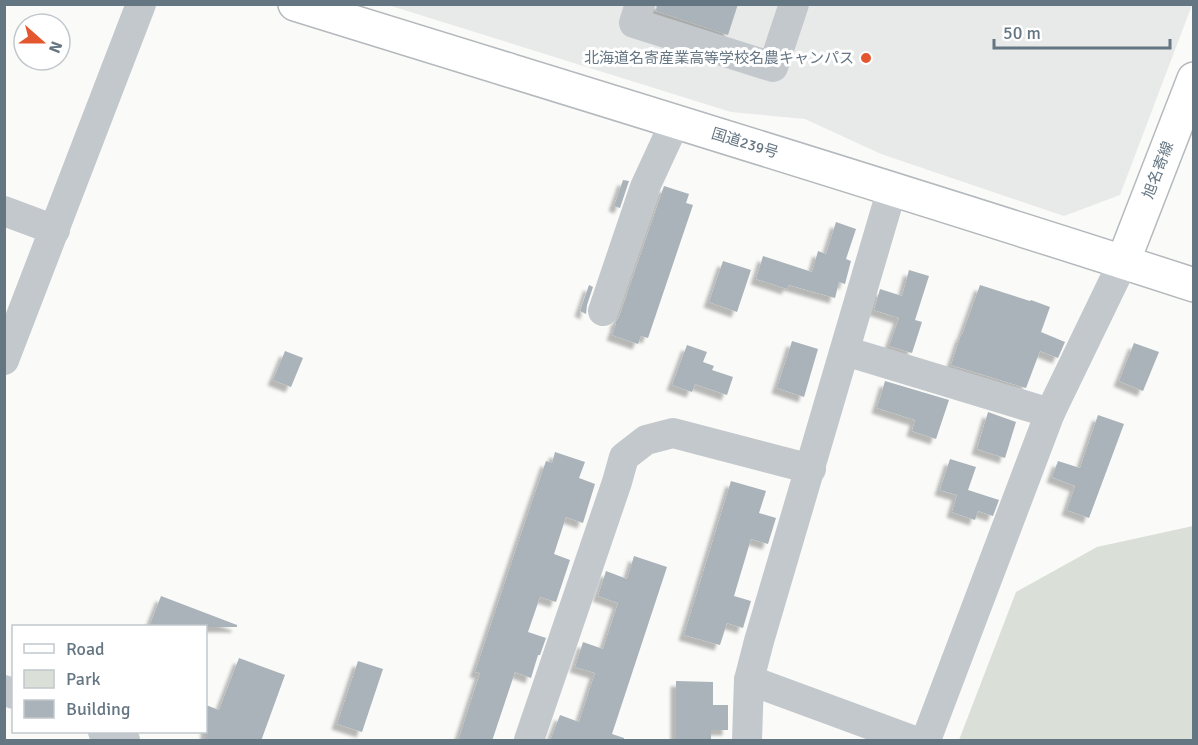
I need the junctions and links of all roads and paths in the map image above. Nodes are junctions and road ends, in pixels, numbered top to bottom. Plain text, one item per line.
1 (141, 4) edge
2 (295, 4) edge
3 (640, 4) edge
4 (794, 4) edge
5 (1194, 79) edge
6 (675, 122) junction
7 (892, 189) junction
8 (4, 211) edge
9 (55, 230) junction
10 (1123, 262) junction
11 (1194, 285) edge
12 (603, 311) dead end
13 (845, 351) junction
14 (4, 360) edge
15 (1050, 413) junction
16 (811, 469) junction
17 (749, 680) junction
18 (105, 733) edge
19 (124, 741) edge
20 (529, 741) edge
21 (747, 741) edge
22 (912, 741) edge
23 (926, 741) edge

1 - 9 street
2 - 6 main road, 国道239号
3 - 4 street
5 - 10 main road, 旭名寄線
6 - 7 main road, 国道239号
6 - 12 street
7 - 10 main road, 国道239号
7 - 13 street
8 - 9 street
9 - 14 street
10 - 11 main road, 国道239号
10 - 15 street
13 - 15 street
13 - 16 street
15 - 23 street
16 - 17 street
16 - 20 street
17 - 21 street
17 - 22 street
18 - 19 street

